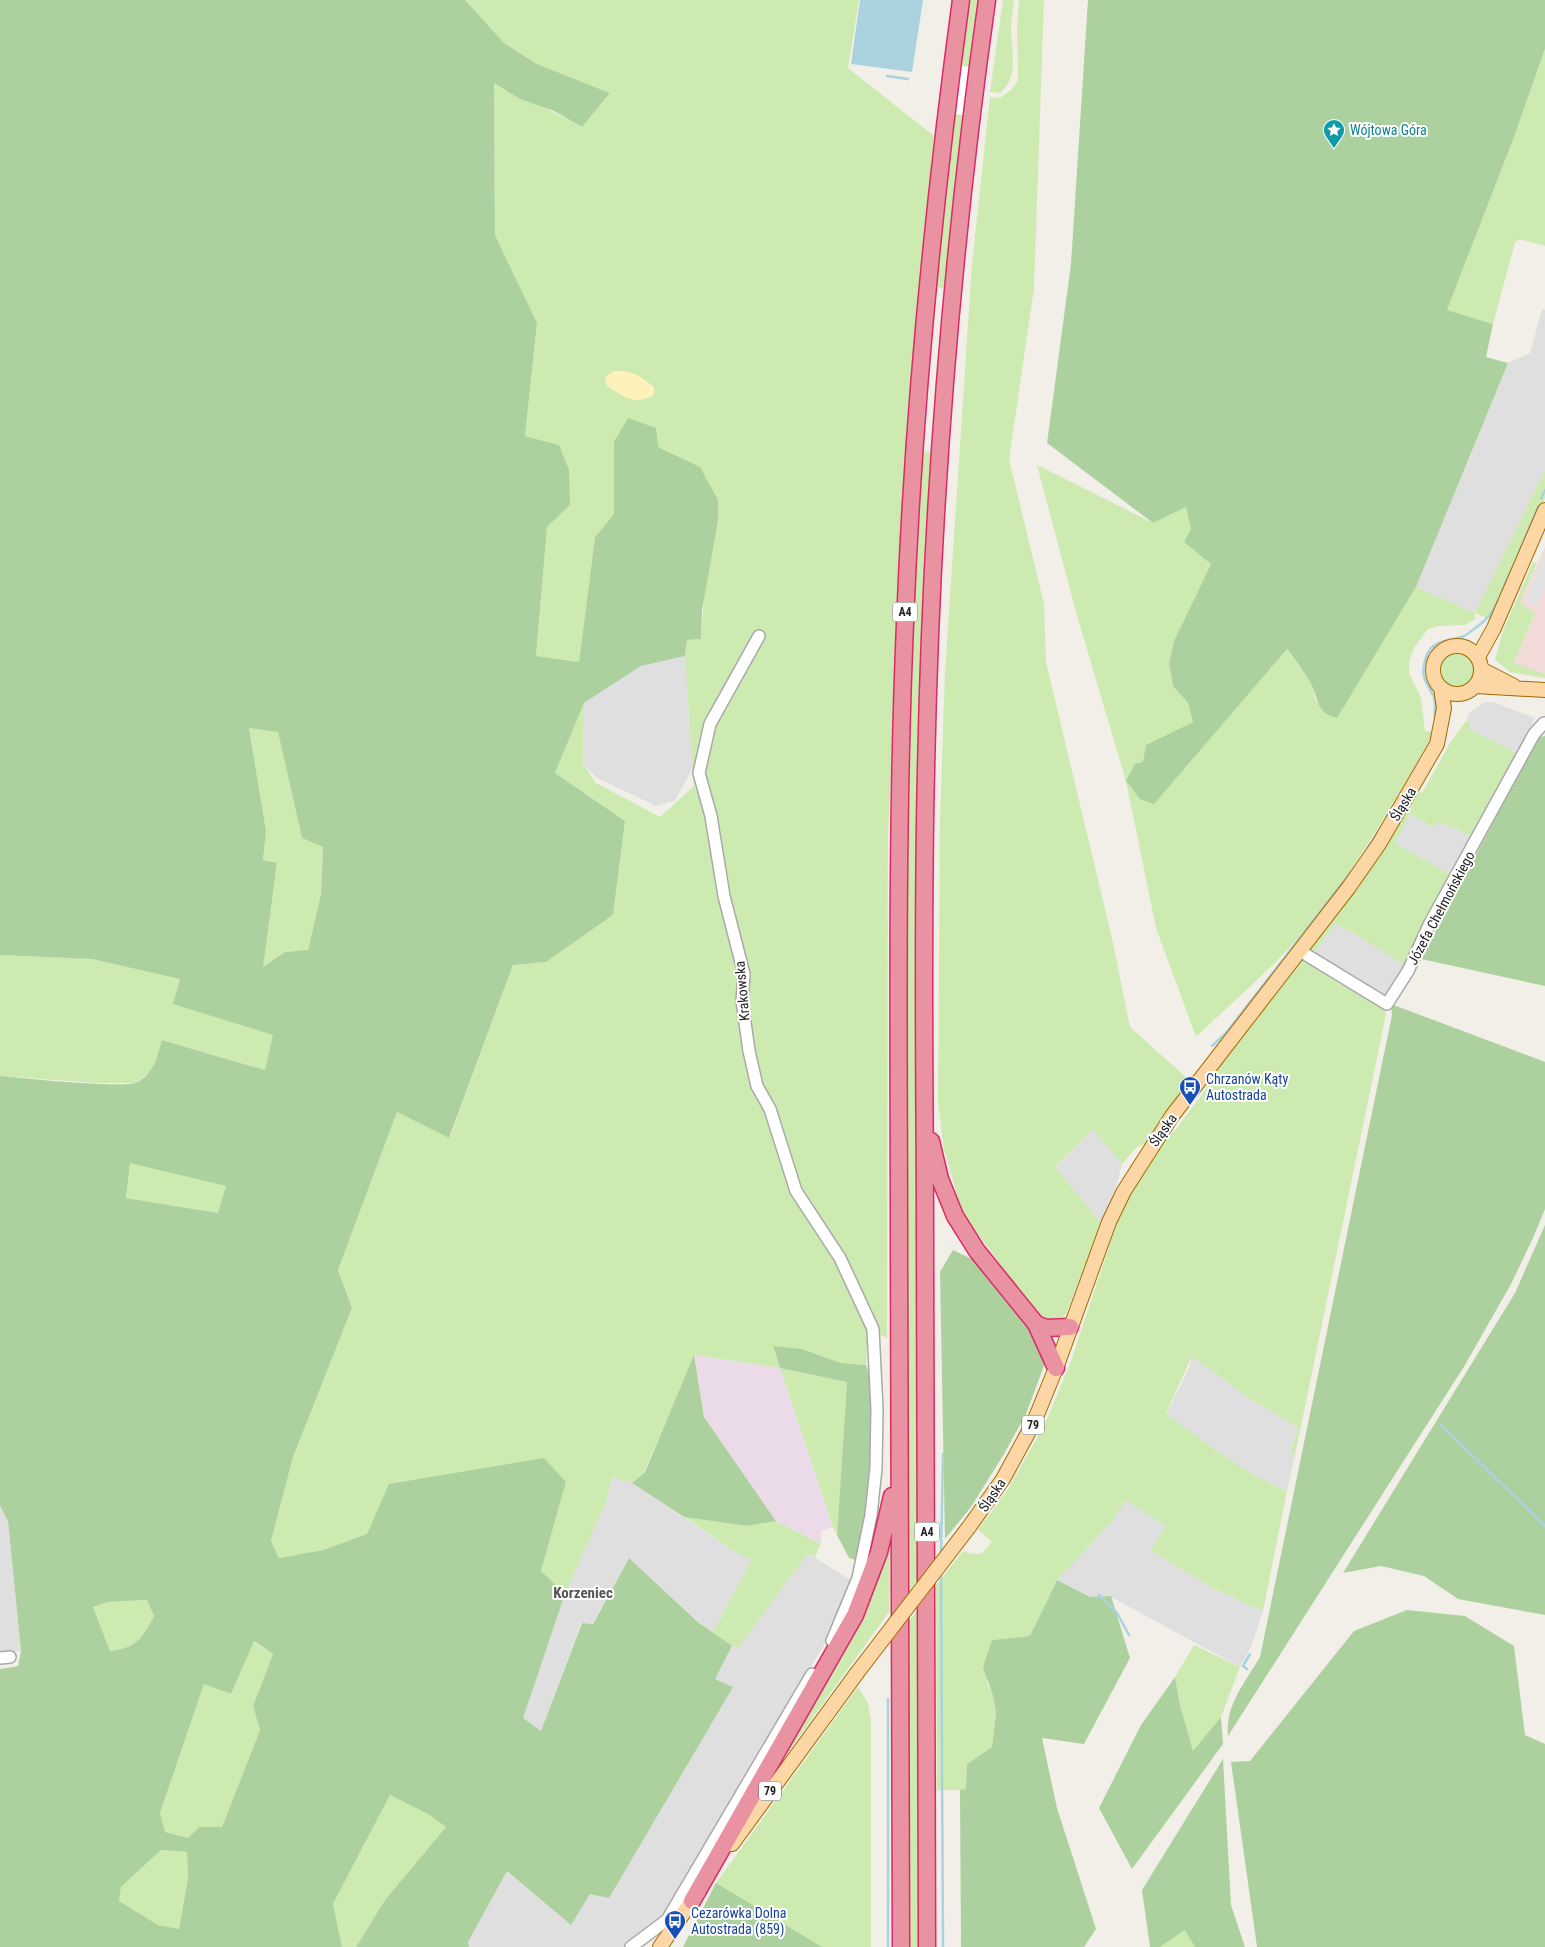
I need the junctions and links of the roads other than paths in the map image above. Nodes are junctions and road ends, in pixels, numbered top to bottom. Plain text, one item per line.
1 (961, 0) edge
2 (987, 0) edge
3 (1545, 510) edge
4 (1498, 615) junction
5 (759, 636) dead end
6 (1463, 647) junction
7 (1480, 663) junction
8 (1475, 686) junction
9 (1517, 687) junction
10 (1441, 688) junction
11 (1545, 690) edge
12 (1459, 694) junction
13 (1544, 723) edge
14 (1437, 744) junction
15 (1300, 951) junction
16 (925, 1116) junction
17 (1036, 1324) junction
18 (1070, 1327) junction
19 (1056, 1368) junction
20 (900, 1444) junction
21 (692, 1901) junction
22 (631, 1947) edge
23 (660, 1947) edge
24 (901, 1947) edge
25 (927, 1947) edge

1 - 20 highway, A4
2 - 16 highway, A4
3 - 4 main road, 79
4 - 6 main road, 79
4 - 7 main road, 79
5 - 22 street, Krakowska
6 - 7 main road
6 - 10 main road, 79
7 - 8 main road, 79
7 - 9 main road
8 - 9 main road
8 - 12 main road
9 - 11 main road
10 - 12 main road
10 - 14 main road, Śląska / 79
12 - 14 main road, Śląska / 79
13 - 15 street, Józefa Chełmońskiego
14 - 15 main road, Śląska / 79
15 - 18 main road, Śląska / 79
16 - 17 highway
16 - 25 highway, A4
17 - 18 highway
17 - 19 highway
18 - 19 main road, Śląska / 79
19 - 21 main road, Śląska / 79, bridge
20 - 21 highway
20 - 24 highway, A4
21 - 23 main road, 79

